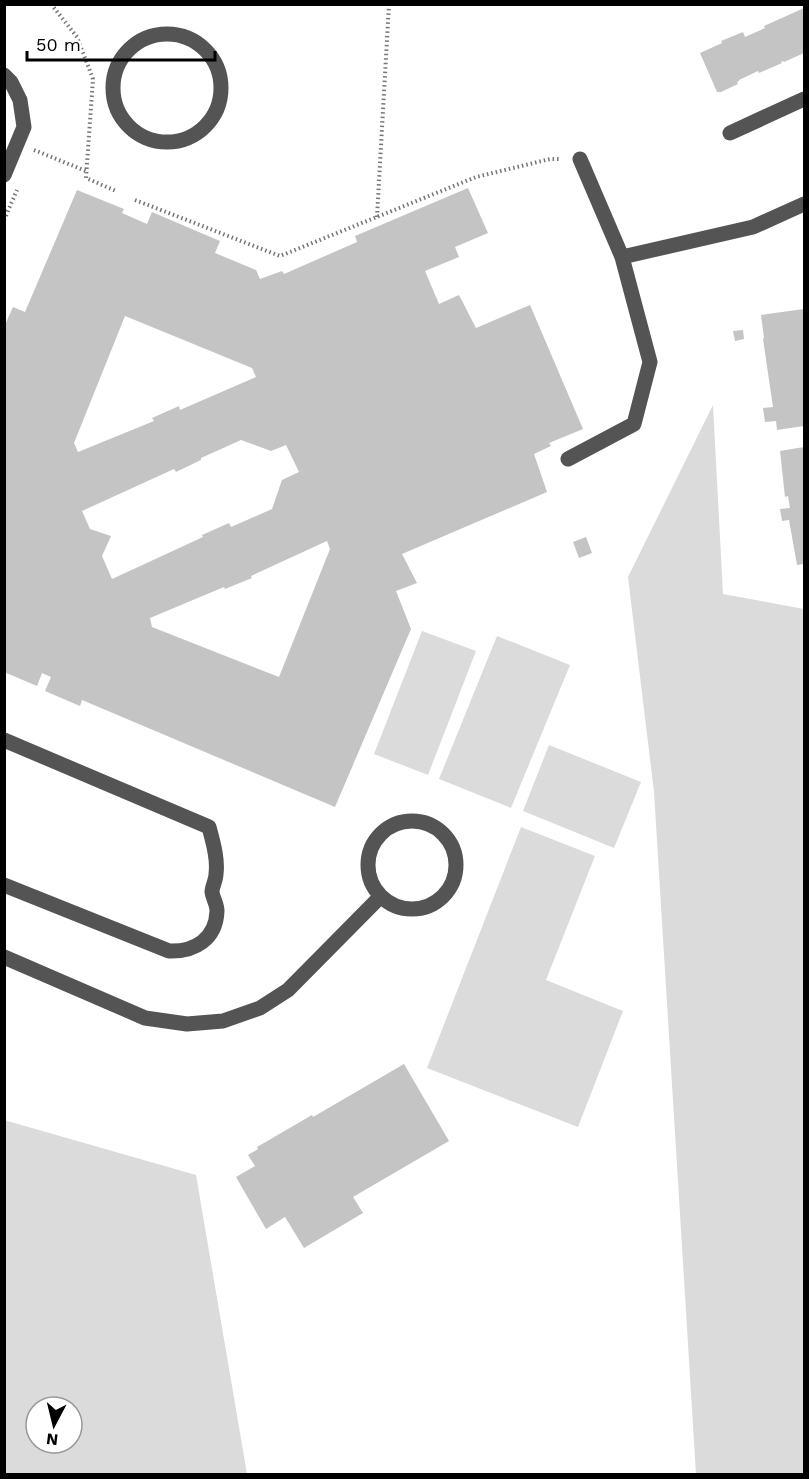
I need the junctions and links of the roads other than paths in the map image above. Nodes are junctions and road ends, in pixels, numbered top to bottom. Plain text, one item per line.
1 (4, 75) edge
2 (804, 99) edge
3 (730, 133) dead end
4 (160, 142) joint
5 (580, 159) road end
6 (4, 175) edge
7 (804, 204) edge
8 (622, 257) junction
9 (567, 459) dead end
10 (4, 740) edge
11 (4, 885) edge
12 (381, 896) junction
13 (4, 957) edge

1 - 6 street
2 - 3 street
4 - 4 street
5 - 8 street
7 - 8 street
8 - 9 street
10 - 11 street
12 - 12 street
12 - 13 street

